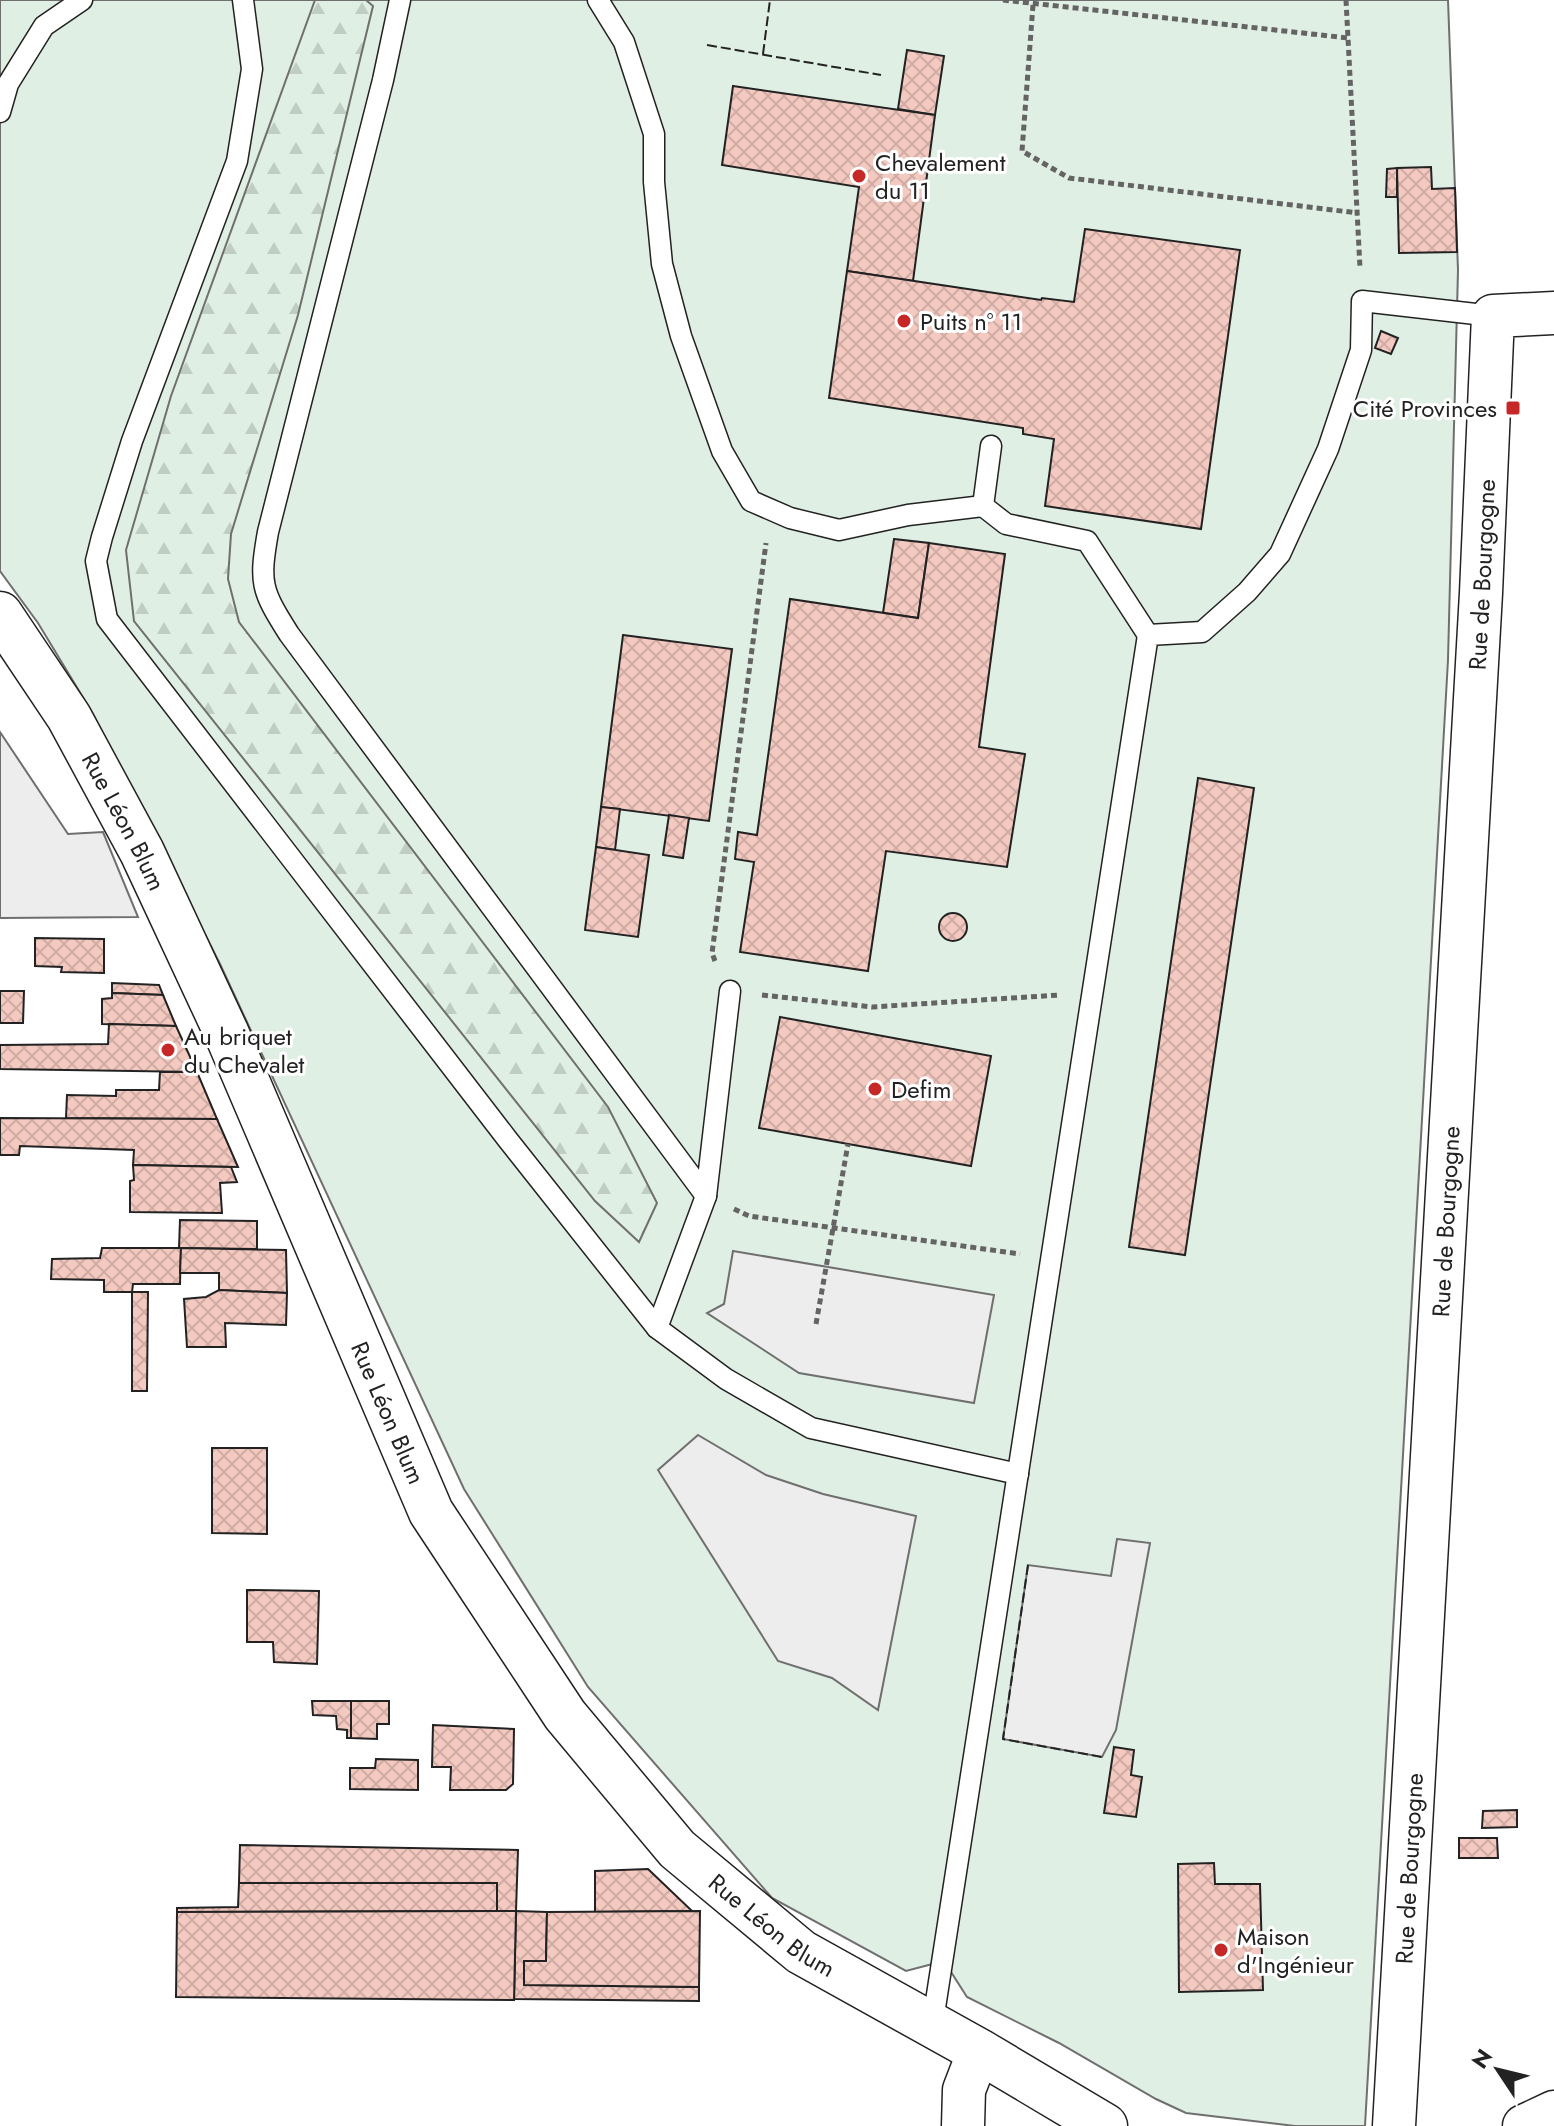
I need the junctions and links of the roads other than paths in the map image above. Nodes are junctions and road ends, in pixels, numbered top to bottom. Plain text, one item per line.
1 (82, 0) edge
2 (243, 0) edge
3 (400, 0) edge
4 (598, 0) edge
5 (0, 112) edge
6 (1554, 313) edge
7 (1493, 316) junction
8 (991, 446) dead end
9 (983, 506) junction
10 (0, 614) edge
11 (1148, 635) junction
12 (730, 991) road end
13 (706, 1196) junction
14 (657, 1328) junction
15 (1018, 1474) junction
16 (932, 2027) junction
17 (979, 2051) junction
18 (1554, 2112) edge
19 (963, 2126) edge
20 (1105, 2126) edge
21 (1394, 2126) edge
22 (1524, 2126) edge

1 - 5 lane
2 - 14 lane
3 - 13 lane
4 - 9 lane
6 - 7 street
7 - 11 lane
7 - 21 street, Rue de Bourgogne
8 - 9 lane
9 - 11 lane
10 - 16 street, Rue Léon Blum
11 - 15 lane
12 - 13 lane
13 - 14 lane
14 - 15 lane
15 - 16 lane
16 - 17 street, Rue Léon Blum
17 - 19 street
17 - 20 street, Rue Léon Blum
18 - 22 street

